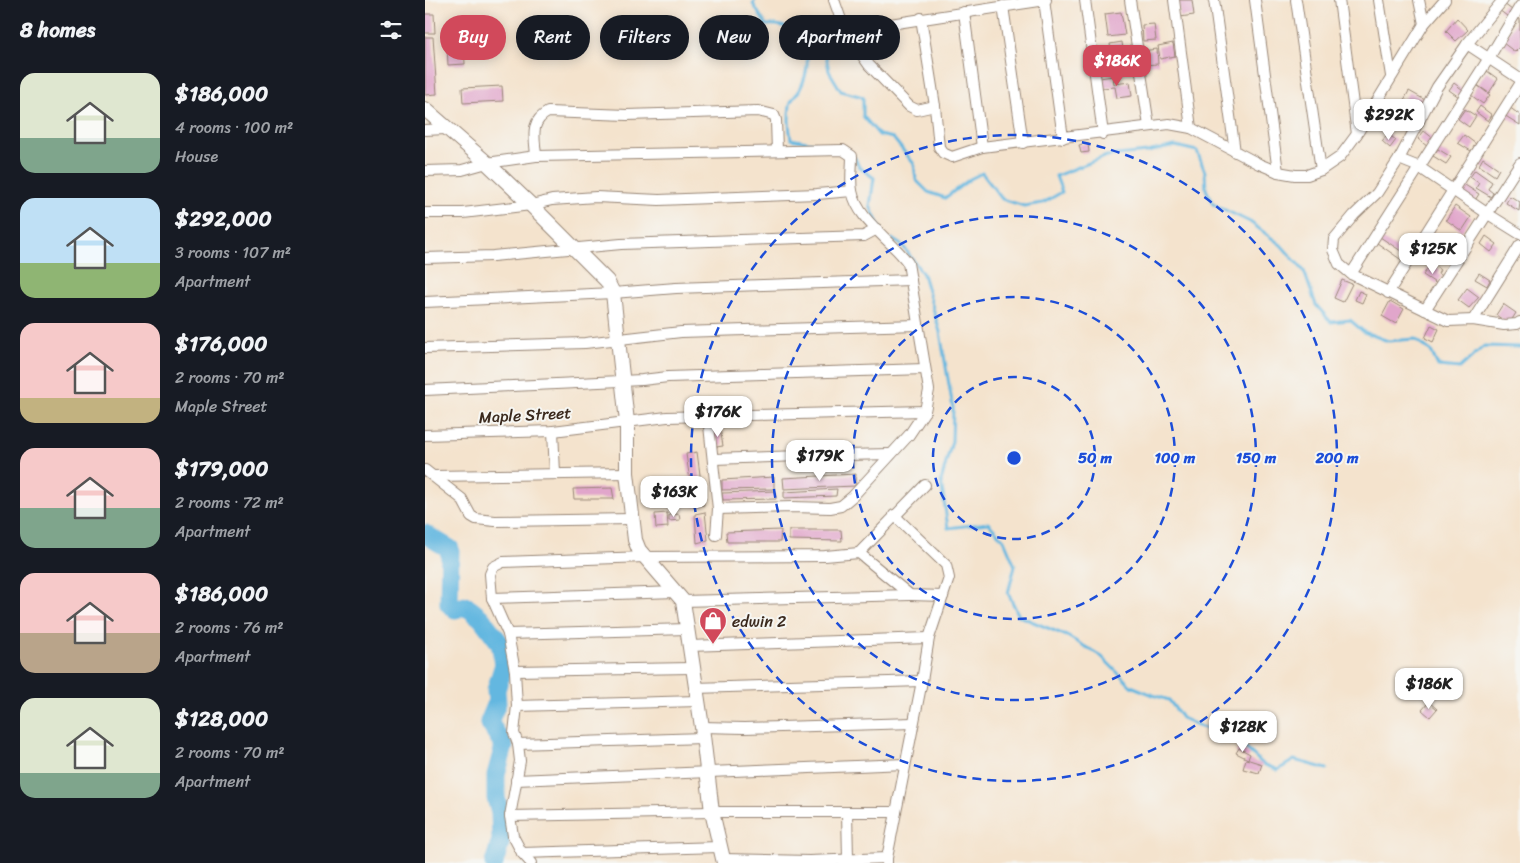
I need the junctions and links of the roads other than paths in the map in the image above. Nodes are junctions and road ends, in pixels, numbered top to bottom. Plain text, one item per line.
1 (834, 0) edge
2 (1045, 0) edge
3 (1085, 0) edge
4 (1130, 0) edge
5 (1174, 0) edge
6 (1214, 0) edge
7 (1255, 0) edge
8 (1296, 0) edge
9 (1339, 0) edge
10 (1379, 0) edge
11 (1419, 0) edge
12 (1445, 0) edge
13 (1503, 0) edge
14 (1003, 6) junction
15 (1520, 6) edge
16 (964, 12) junction
17 (839, 15) edge
18 (921, 18) junction
19 (900, 22) edge
20 (1424, 24) junction
21 (1467, 44) junction
22 (1489, 58) junction
23 (865, 60) edge
24 (1391, 76) junction
25 (1520, 79) edge
26 (1520, 84) edge
27 (935, 106) junction
28 (425, 109) edge
29 (1149, 126) junction
30 (1191, 128) junction
31 (446, 129) junction
32 (425, 130) edge
33 (1103, 134) junction
34 (1357, 134) junction
35 (1063, 138) junction
36 (1023, 143) junction
37 (982, 148) junction
38 (777, 151) junction
39 (1235, 152) junction
40 (536, 156) junction
41 (1399, 159) junction
42 (487, 163) junction
43 (1520, 163) edge
44 (1419, 167) junction
45 (1321, 170) junction
46 (425, 171) edge
47 (1278, 172) junction
48 (1452, 190) junction
49 (852, 191) junction
50 (531, 205) junction
51 (425, 213) edge
52 (1488, 214) junction
53 (877, 229) junction
54 (1520, 234) edge
55 (1520, 245) edge
56 (574, 249) junction
57 (425, 258) edge
58 (1351, 274) junction
59 (911, 280) junction
60 (613, 293) junction
61 (1388, 293) junction
62 (425, 302) edge
63 (1425, 310) junction
64 (1473, 320) junction
65 (1520, 322) edge
66 (918, 325) junction
67 (617, 340) junction
68 (425, 348) edge
69 (925, 369) junction
70 (622, 380) junction
71 (425, 390) edge
72 (925, 411) junction
73 (708, 416) junction
74 (627, 422) junction
75 (553, 430) junction
76 (425, 435) edge
77 (891, 454) junction
78 (713, 459) junction
79 (429, 473) edge
80 (555, 473) junction
81 (627, 473) junction
82 (925, 485) dead end
83 (718, 509) junction
84 (894, 515) junction
85 (632, 519) junction
86 (716, 535) dead end
87 (859, 553) junction
88 (645, 557) junction
89 (910, 595) junction
90 (943, 596) junction
91 (679, 597) junction
92 (492, 598) junction
93 (688, 629) junction
94 (508, 634) junction
95 (929, 638) junction
96 (689, 646) junction
97 (692, 668) junction
98 (515, 671) junction
99 (922, 681) junction
100 (697, 694) junction
101 (517, 706) junction
102 (913, 724) junction
103 (703, 733) junction
104 (518, 744) junction
105 (905, 764) junction
106 (708, 773) junction
107 (516, 780) junction
108 (712, 812) junction
109 (847, 812) junction
110 (896, 812) junction
111 (510, 816) junction
112 (522, 853) junction
113 (722, 856) edge
114 (848, 859) junction
115 (887, 860) edge
116 (531, 863) edge

1 - 17 street
2 - 14 street
2 - 35 street
3 - 33 street
4 - 29 street
5 - 30 street
6 - 39 street
7 - 47 street
8 - 45 street
9 - 34 street
10 - 24 street
11 - 20 street
12 - 20 street
13 - 21 street
14 - 16 street
14 - 36 street
15 - 22 street
16 - 18 street
16 - 37 street
18 - 19 street
18 - 27 street
20 - 24 street
21 - 22 street
21 - 41 street
22 - 25 street
22 - 44 street
23 - 27 street
24 - 34 street
26 - 48 street
27 - 37 street
28 - 31 street
29 - 30 street
29 - 33 street
30 - 39 street
31 - 32 street
31 - 42 street
33 - 35 street
34 - 45 street
35 - 36 street
36 - 37 street
38 - 40 street
38 - 40 street
38 - 49 street
39 - 47 street
40 - 42 street
41 - 44 street
41 - 58 street
42 - 46 street
42 - 50 street
43 - 52 street
44 - 48 street
44 - 58 street
45 - 47 street
48 - 52 street
48 - 61 street
49 - 50 street
49 - 53 street
50 - 51 street
50 - 56 street
52 - 54 street
52 - 63 street
53 - 56 street
53 - 59 street
55 - 64 street
56 - 57 street
56 - 60 street
58 - 61 street
59 - 60 street
59 - 66 street
60 - 62 street
60 - 67 street
61 - 63 street
63 - 64 street
64 - 65 street
66 - 67 street
66 - 69 street
67 - 68 street
67 - 70 street
69 - 70 street
69 - 72 street
70 - 71 street
70 - 74 street
72 - 73 street, Maple Street
72 - 77 street
73 - 74 street, Maple Street
73 - 78 street
74 - 75 street, Maple Street
74 - 81 street
75 - 76 street, Maple Street
75 - 80 street
77 - 78 street
77 - 83 street
78 - 83 street
79 - 80 street
79 - 85 street
80 - 81 street
81 - 85 street
82 - 84 street
83 - 86 street
84 - 87 street
84 - 90 street
85 - 88 street
87 - 88 street
87 - 89 street
88 - 91 street
88 - 92 street
89 - 90 street
89 - 91 street
90 - 95 street
91 - 92 street
91 - 93 street
92 - 94 street
93 - 94 street
93 - 96 street
94 - 98 street
95 - 96 street
95 - 99 street
96 - 97 street
97 - 98 street
97 - 100 street
98 - 101 street
99 - 100 street
99 - 102 street
100 - 101 street
100 - 103 street
101 - 104 street
102 - 103 street
102 - 105 street
103 - 104 street
103 - 106 street
104 - 107 street
105 - 106 street
105 - 110 street
106 - 107 street
106 - 108 street
107 - 111 street
108 - 109 street
108 - 111 street
108 - 113 street
109 - 110 street
109 - 114 street
110 - 115 street
111 - 112 street
112 - 113 street
112 - 116 street
113 - 114 street
114 - 115 street

